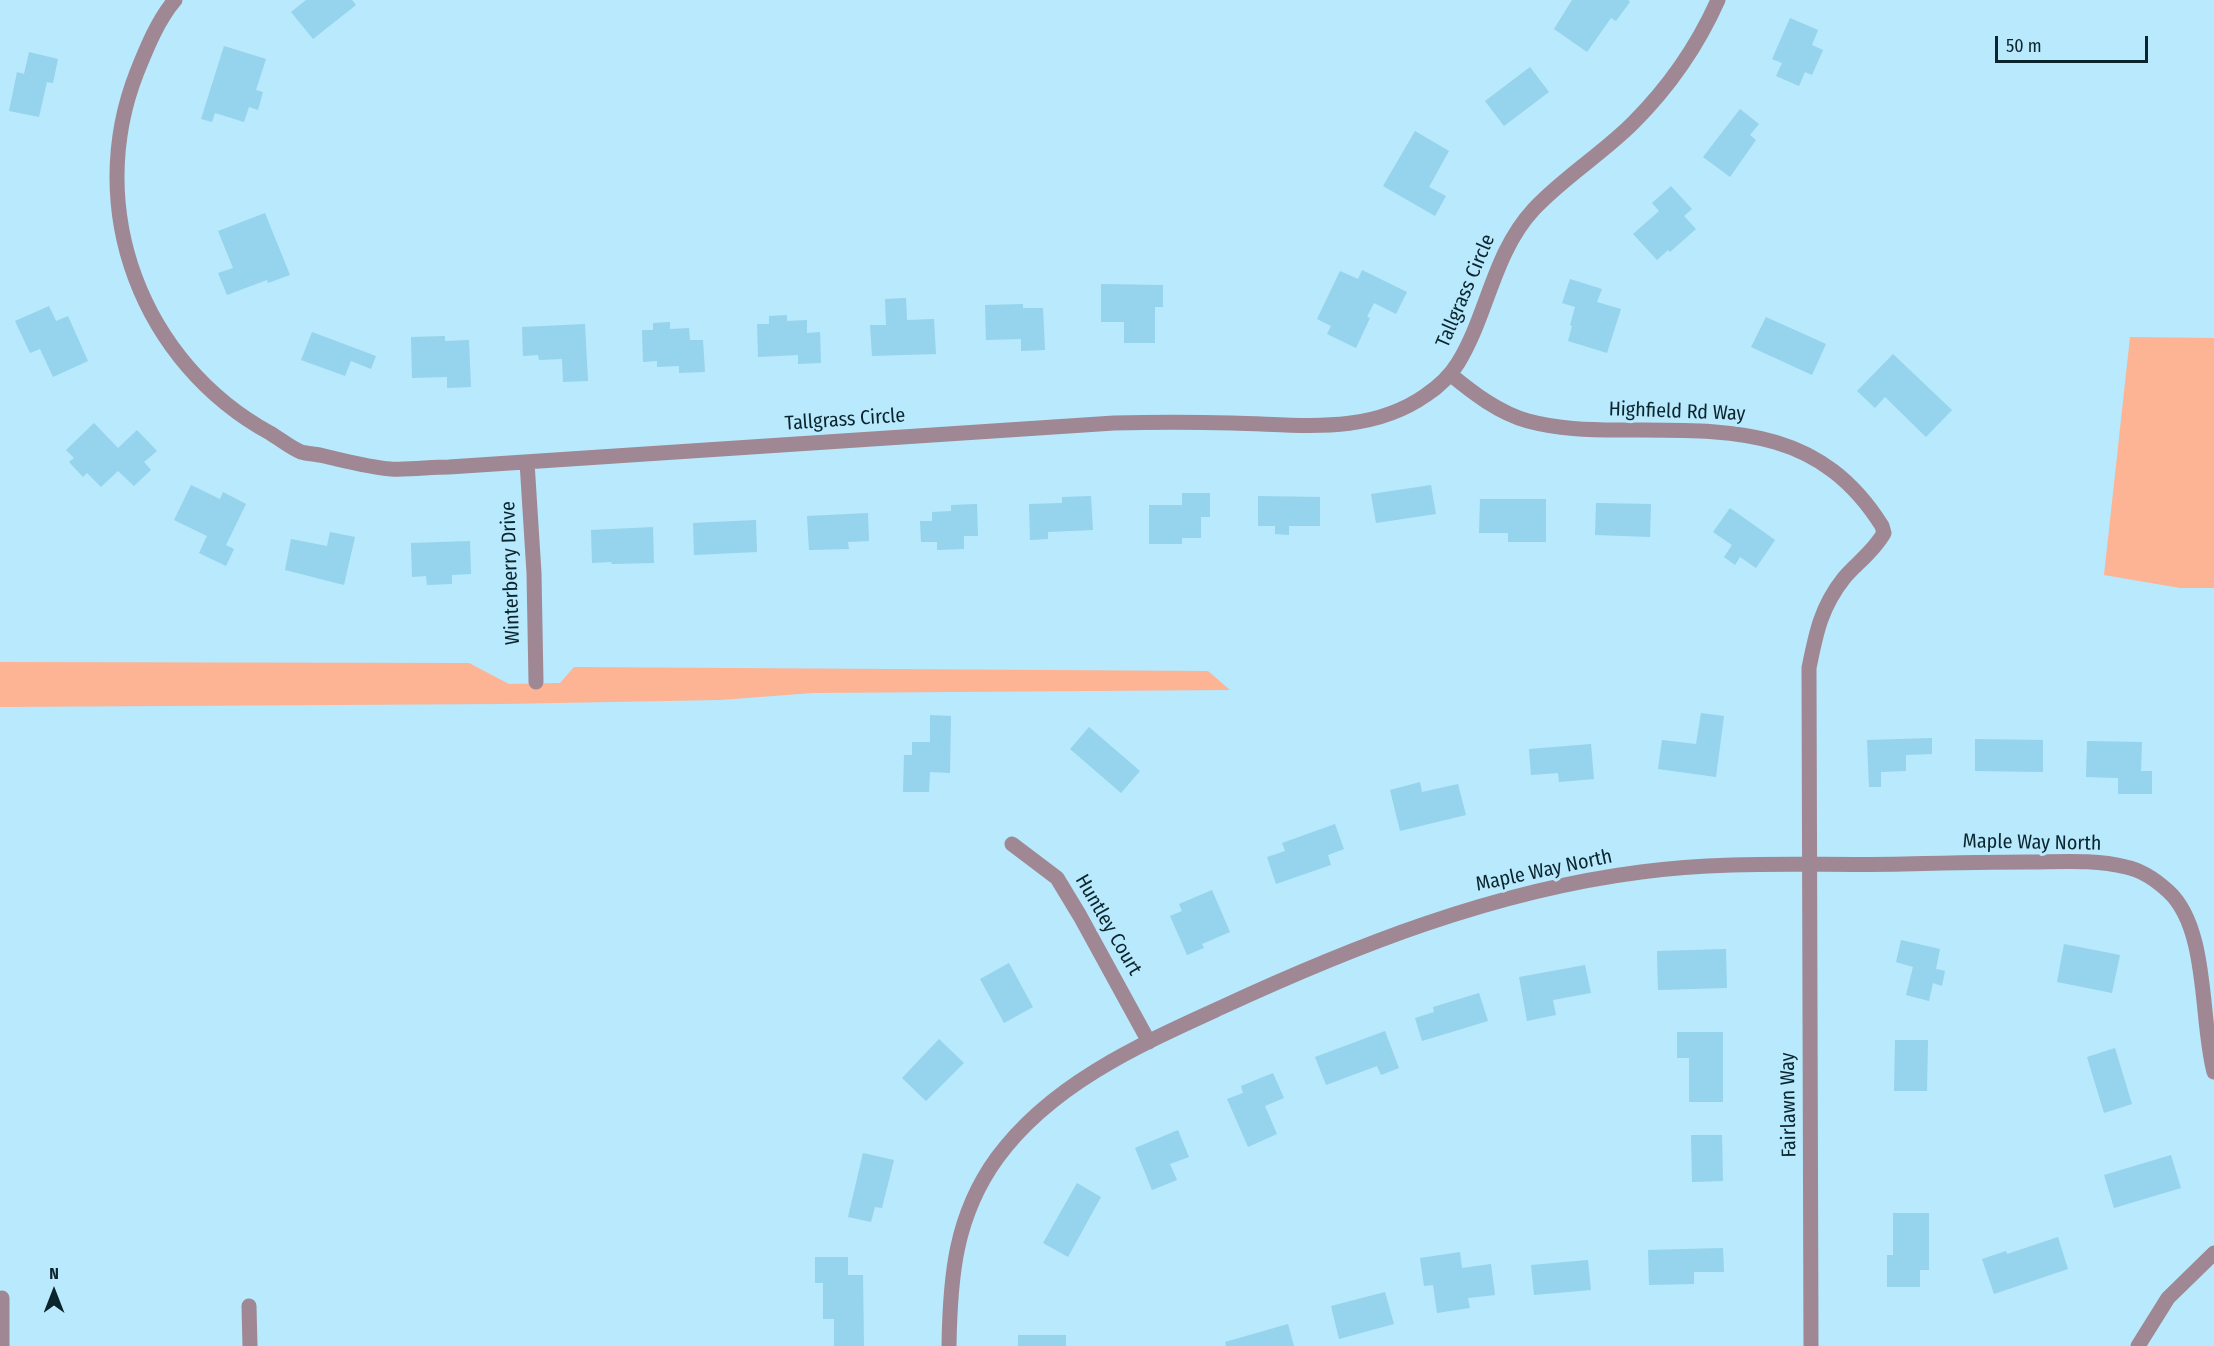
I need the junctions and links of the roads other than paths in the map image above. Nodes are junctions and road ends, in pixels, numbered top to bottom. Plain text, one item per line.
1 (175, 0) edge
2 (1718, 0) edge
3 (1450, 374) junction
4 (527, 462) junction
5 (536, 682) dead end
6 (1012, 844) dead end
7 (1809, 863) junction
8 (1149, 1042) junction
9 (2214, 1072) edge
10 (2214, 1253) edge
11 (2, 1298) dead end
12 (249, 1306) dead end
13 (2, 1346) edge
14 (250, 1346) edge
15 (949, 1346) edge
16 (1811, 1346) edge
17 (2138, 1346) edge

1 - 4 street, Tallgrass Circle
2 - 3 street, Tallgrass Circle
3 - 4 street, Tallgrass Circle
3 - 7 street, Highfield Rd Way
4 - 5 street, Winterberry Drive
6 - 8 street, Huntley Court
7 - 8 street, Maple Way North
7 - 9 street, Maple Way North
7 - 16 street, Fairlawn Way
8 - 15 street, Maple Way North
10 - 17 street
11 - 13 street
12 - 14 street

